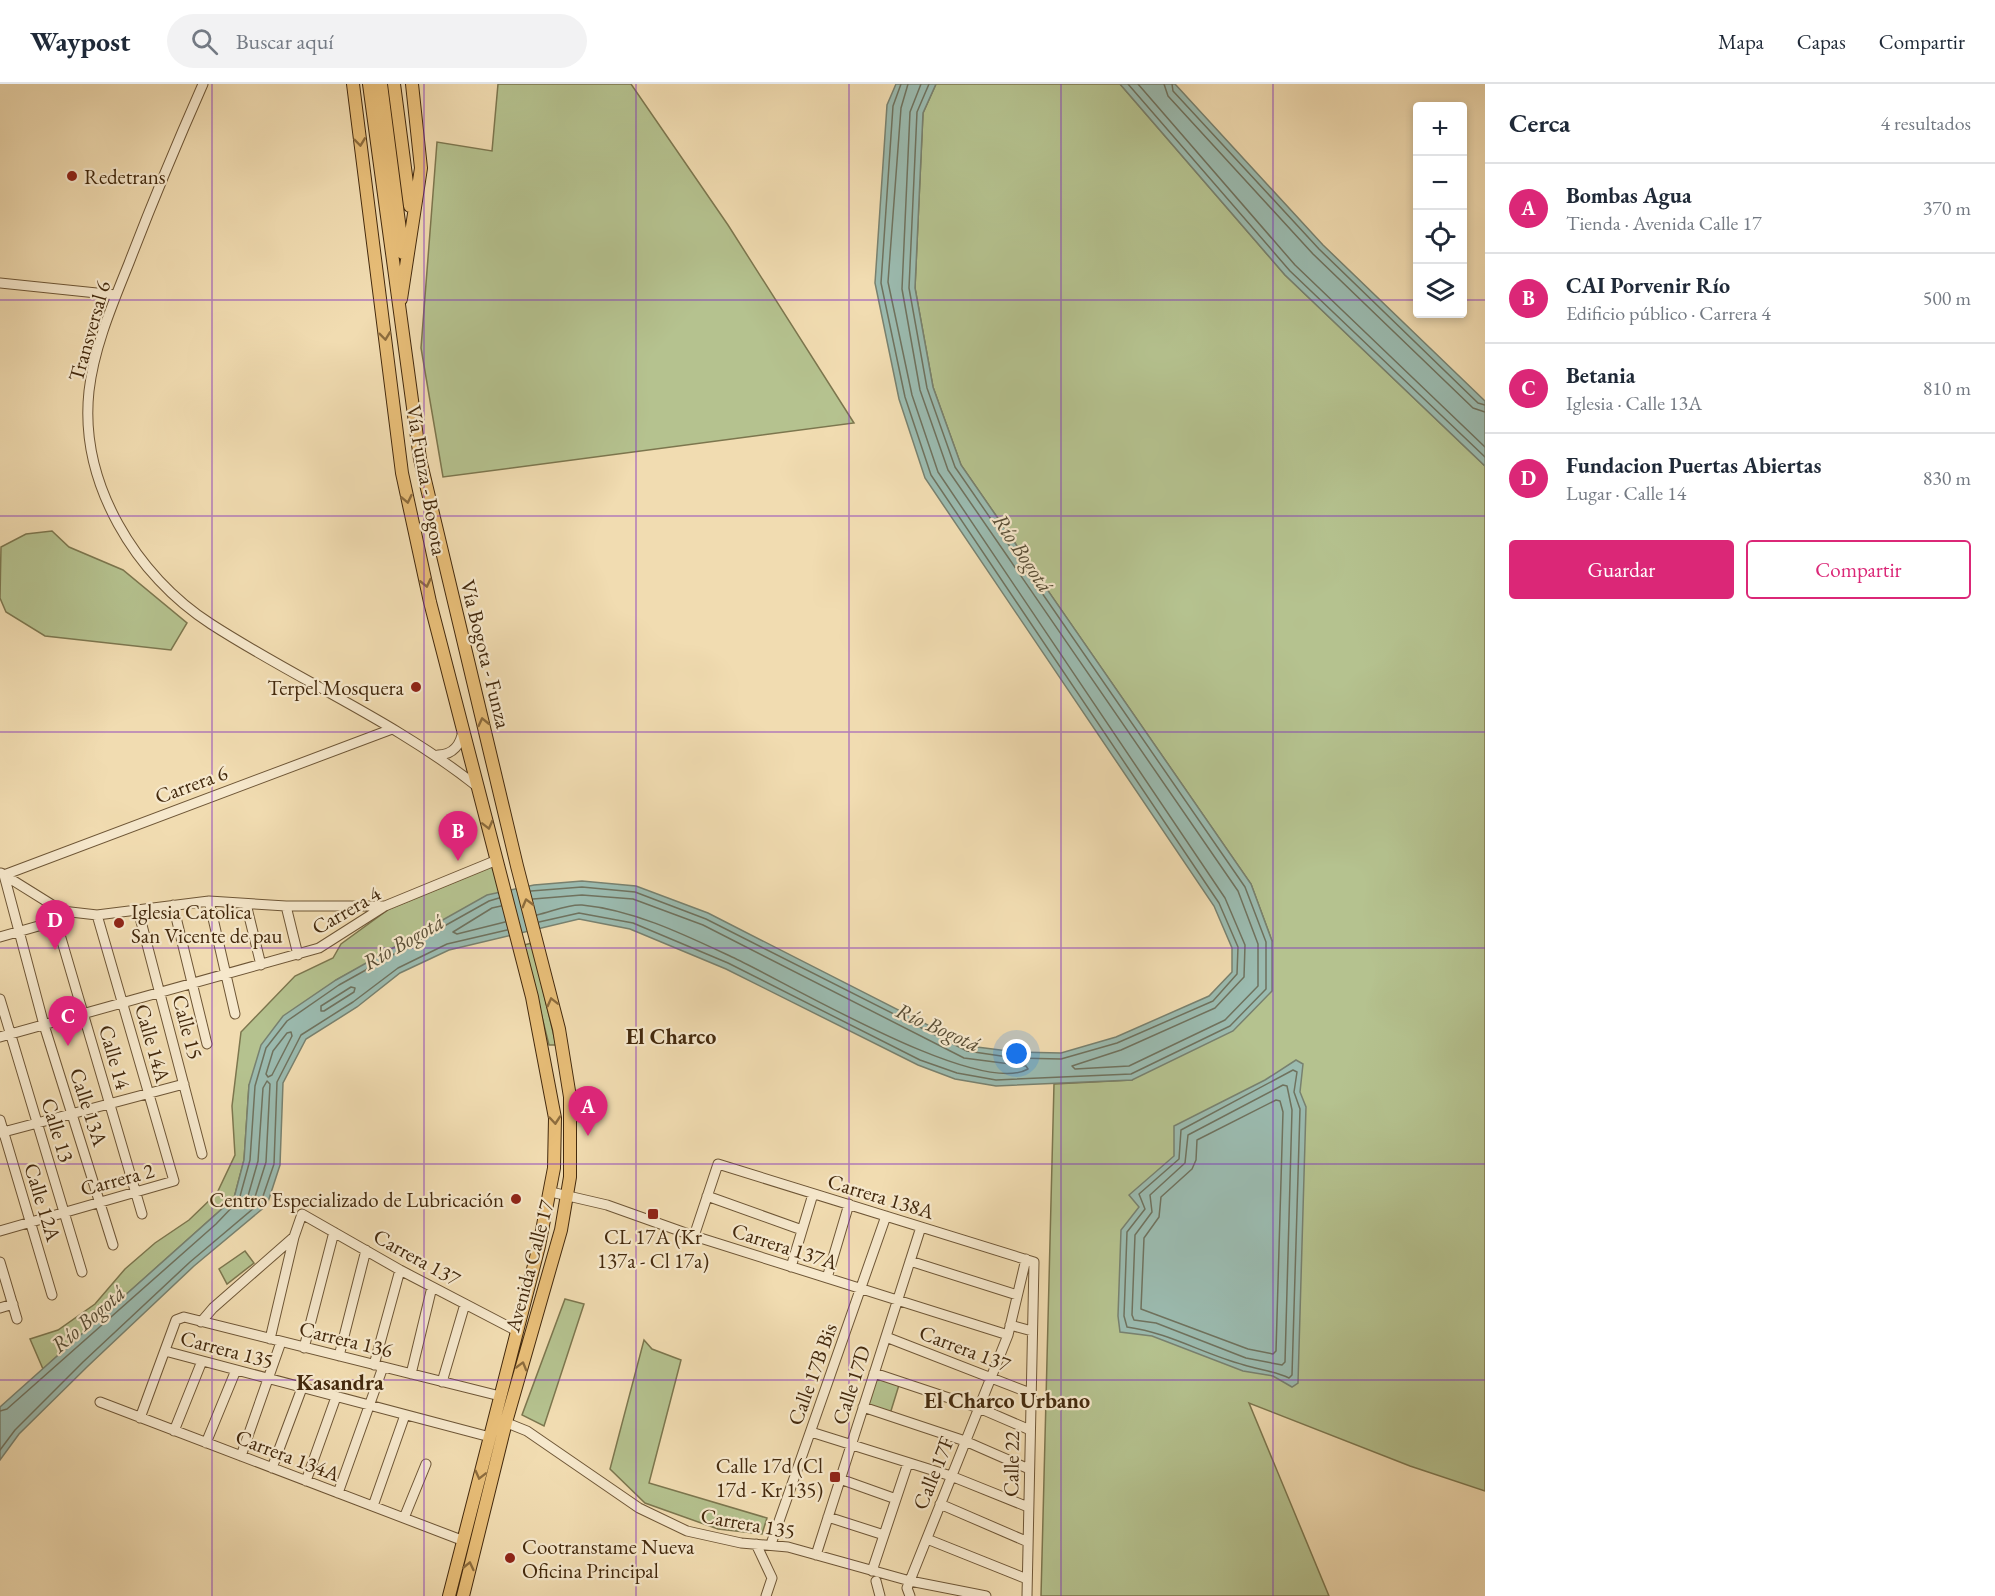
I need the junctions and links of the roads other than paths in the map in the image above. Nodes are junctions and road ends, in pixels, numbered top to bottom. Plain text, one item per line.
1 (203, 84) edge
2 (353, 84) edge
3 (369, 84) edge
4 (375, 84) edge
5 (381, 84) edge
6 (388, 84) edge
7 (394, 84) edge
8 (400, 84) edge
9 (406, 84) edge
10 (412, 84) edge
11 (419, 180) junction
12 (415, 199) junction
13 (412, 222) junction
14 (409, 242) junction
15 (405, 269) junction
16 (0, 283) edge
17 (402, 294) junction
18 (116, 295) junction
19 (400, 309) junction
20 (433, 522) junction
21 (413, 526) junction
22 (463, 727) junction
23 (392, 729) junction
24 (438, 755) junction
25 (478, 788) junction
26 (497, 860) junction
27 (2, 874) edge
28 (208, 901) junction
29 (246, 903) junction
30 (173, 906) junction
31 (286, 906) junction
32 (385, 906) junction
33 (138, 910) junction
34 (62, 911) junction
35 (97, 915) junction
36 (56, 921) junction
37 (19, 932) junction
38 (0, 937) edge
39 (536, 941) joint
40 (518, 945) joint
41 (298, 955) junction
42 (261, 965) junction
43 (226, 975) junction
44 (193, 984) junction
45 (160, 993) junction
46 (0, 999) edge
47 (123, 1003) junction
48 (84, 1014) junction
49 (235, 1014) dead end
50 (44, 1025) junction
51 (11, 1034) junction
52 (0, 1037) edge
53 (207, 1044) dead end
54 (564, 1059) junction
55 (546, 1062) junction
56 (184, 1084) junction
57 (149, 1093) junction
58 (110, 1104) junction
59 (72, 1114) junction
60 (0, 1120) edge
61 (38, 1123) junction
62 (2, 1133) edge
63 (202, 1154) dead end
64 (174, 1181) joint
65 (136, 1192) junction
66 (551, 1192) junction
67 (813, 1194) junction
68 (568, 1196) junction
69 (707, 1196) junction
70 (100, 1202) junction
71 (849, 1204) junction
72 (64, 1212) junction
73 (142, 1214) dead end
74 (886, 1216) junction
75 (30, 1222) junction
76 (921, 1227) junction
77 (802, 1230) junction
78 (0, 1231) edge
79 (334, 1232) junction
80 (694, 1236) junction
81 (294, 1237) junction
82 (113, 1245) dead end
83 (366, 1250) junction
84 (1030, 1260) junction
85 (910, 1261) junction
86 (1, 1266) edge
87 (791, 1267) junction
88 (400, 1270) junction
89 (82, 1272) dead end
90 (827, 1278) junction
91 (432, 1287) junction
92 (861, 1289) junction
93 (52, 1295) dead end
94 (1017, 1295) junction
95 (897, 1300) junction
96 (13, 1304) junction
97 (465, 1304) junction
98 (0, 1308) edge
99 (17, 1319) dead end
100 (201, 1322) junction
101 (1010, 1324) junction
102 (517, 1331) junction
103 (1032, 1331) junction
104 (1008, 1335) junction
105 (885, 1337) junction
106 (270, 1339) junction
107 (280, 1342) junction
108 (304, 1347) junction
109 (165, 1351) junction
110 (339, 1356) junction
111 (202, 1361) junction
112 (379, 1366) junction
113 (236, 1370) junction
114 (874, 1373) junction
115 (411, 1374) junction
116 (991, 1377) junction
117 (268, 1379) junction
118 (442, 1382) junction
119 (302, 1388) junction
120 (1030, 1393) junction
121 (500, 1396) junction
122 (336, 1397) junction
123 (100, 1402) dead end
124 (371, 1406) junction
125 (863, 1407) junction
126 (979, 1407) junction
127 (405, 1415) junction
128 (140, 1418) junction
129 (500, 1420) junction
130 (1030, 1430) junction
131 (174, 1431) junction
132 (811, 1432) junction
133 (490, 1437) junction
134 (965, 1442) junction
135 (206, 1443) junction
136 (851, 1445) junction
137 (241, 1456) junction
138 (908, 1462) junction
139 (426, 1464) dead end
140 (272, 1468) junction
141 (1029, 1469) junction
142 (951, 1476) junction
143 (840, 1479) junction
144 (306, 1481) junction
145 (338, 1493) junction
146 (896, 1499) junction
147 (940, 1504) junction
148 (372, 1506) junction
149 (1028, 1507) junction
150 (828, 1517) junction
151 (404, 1518) junction
152 (884, 1535) junction
153 (927, 1539) junction
154 (464, 1541) junction
155 (1028, 1542) junction
156 (756, 1544) junction
157 (771, 1544) junction
158 (816, 1555) junction
159 (872, 1571) junction
160 (1027, 1579) junction
161 (876, 1581) dead end
162 (910, 1581) junction
163 (449, 1596) edge
164 (463, 1596) edge
165 (766, 1596) edge
166 (880, 1596) edge
167 (910, 1596) edge
168 (986, 1596) edge
169 (1027, 1596) edge

1 - 18 street, Transversal 6
2 -> 21 main road, Vía Funza - Bogota
3 - 19 main road, Vía Bogota - Funza
4 - 17 main road, Vía Bogota - Funza
5 - 15 main road, Vía Bogota - Funza
6 - 14 main road, Vía Bogota - Funza
7 - 13 main road, Vía Bogota - Funza
8 - 12 main road, Vía Bogota - Funza
9 - 11 main road, Vía Bogota - Funza
10 - 11 main road, Vía Bogota - Funza
11 - 12 main road, Vía Bogota - Funza
12 - 13 main road, Vía Bogota - Funza
13 - 14 main road, Vía Bogota - Funza
14 - 15 main road, Vía Bogota - Funza
15 - 17 main road, Vía Bogota - Funza
16 - 18 street
17 - 19 main road, Vía Bogota - Funza
18 - 23 street, Transversal 6
19 - 20 main road, Vía Bogota - Funza
20 - 21 main road
39 -> 20 main road, Vía Bogota - Funza
21 -> 22 main road, Vía Funza - Bogota
22 - 24 street
22 - 25 main road, Vía Funza - Bogota
23 - 24 street, Transversal 6
23 - 27 street, Carrera 6
24 - 25 street, Transversal 6
25 -> 26 main road, Vía Funza - Bogota
26 - 32 street, Carrera 4
26 - 40 main road, Vía Funza - Bogota
27 - 34 street
27 - 37 street, Calle 13A
28 - 29 street
28 - 30 street
28 - 43 street
29 - 31 street
29 - 42 street
30 - 33 street
30 - 44 street
31 - 32 street
31 - 41 street
32 - 41 street, Carrera 4
33 - 35 street
33 - 45 street, Calle 15
34 - 35 street
34 - 36 street
35 - 47 street, Calle 14A
36 - 37 street
36 - 48 street, Calle 14
37 - 38 street
37 - 50 street, Calle 13A
54 -> 39 main road, Avenida Calle 17
40 - 55 main road, Avenida Calle 17
41 - 42 street, Carrera 4
42 - 43 street, Carrera 4
43 - 44 street, Carrera 4
43 - 49 street
44 - 45 street, Carrera 4
44 - 53 street
45 - 47 street, Carrera 4
45 - 56 street, Calle 15
46 - 51 street, Calle 13
47 - 48 street, Carrera 4
47 - 57 street, Calle 14A
48 - 50 street, Carrera 4
48 - 58 street, Calle 14
50 - 51 street, Carrera 4
50 - 59 street, Calle 13A
51 - 52 street, Carrera 4
51 - 61 street, Calle 13
54 - 55 main road
54 - 68 main road, Avenida Calle 17
55 -> 66 main road, Avenida Calle 17
56 - 57 street
56 - 63 street, Calle 15
57 - 58 street
57 - 64 street, Calle 14A
58 - 59 street
58 - 65 street, Calle 14
59 - 61 street
59 - 70 street, Calle 13A
60 - 62 street, Calle 12A
61 - 62 street
61 - 72 street, Calle 13
62 - 75 street, Calle 12A
64 - 65 street, Carrera 2
65 - 70 street, Carrera 2
65 - 73 street, Calle 14
66 - 68 street, Carrera 137A
66 - 102 main road, Avenida Calle 17
67 - 69 street, Carrera 138A
67 - 71 street, Carrera 138A
67 - 77 street
68 - 80 street, Carrera 137A
129 -> 68 main road, Avenida Calle 17
69 - 77 street
69 - 80 street
70 - 72 street, Carrera 2
70 - 82 street, Calle 13A
71 - 74 street, Carrera 138A
71 - 90 street
72 - 75 street, Carrera 2
72 - 89 street, Calle 13
74 - 76 street, Carrera 138A
74 - 92 street, Calle 17B Bis
75 - 78 street, Carrera 2
75 - 93 street, Calle 12A
76 - 84 street, Carrera 138A
76 - 85 street, Calle 17D
77 - 87 street
79 - 81 street, Carrera 137
79 - 83 street, Carrera 137
79 - 108 street
80 - 87 street, Carrera 137A
81 - 100 street
81 - 106 street
83 - 88 street, Carrera 137
83 - 110 street
84 - 94 street, Calle 17F
84 - 103 street, Calle 22
85 - 94 street
85 - 95 street, Calle 17D
86 - 96 street
87 - 90 street, Carrera 137A
88 - 91 street, Carrera 137
88 - 112 street
90 - 92 street, Carrera 137A
91 - 97 street, Carrera 137
91 - 115 street
92 - 95 street, Carrera 137A
92 - 132 street, Calle 17B Bis
94 - 101 street, Calle 17F
95 - 104 street, Carrera 137A
95 - 105 street, Calle 17D
96 - 98 street
96 - 99 street
97 - 102 street, Carrera 137
97 - 118 street
100 - 106 street, Carrera 136
100 - 109 street, Carrera 136
101 - 103 street
101 - 104 street, Calle 17F
102 - 121 main road, Avenida Calle 17
103 - 120 street, Calle 22
104 - 116 street, Calle 17F
105 - 114 street, Calle 17D
105 - 116 street, Carrera 137
106 - 107 street, Carrera 136
107 - 108 street, Carrera 136
107 - 117 street
108 - 110 street, Carrera 136
109 - 111 street, Carrera 135
109 - 128 street
110 - 112 street, Carrera 136
111 - 113 street, Carrera 135
111 - 131 street
112 - 115 street, Carrera 136
112 - 124 street
113 - 117 street, Carrera 135
113 - 135 street
114 - 125 street, Calle 17D
114 - 126 street
115 - 118 street, Carrera 136
116 - 120 street, Carrera 137
116 - 126 street, Calle 17F
117 - 119 street, Carrera 135
117 - 137 street
118 - 121 street, Carrera 136
119 - 122 street, Carrera 135
119 - 140 street
120 - 130 street, Calle 22
121 - 129 main road, Avenida Calle 17
122 - 124 street, Carrera 135
122 - 144 street
123 - 128 street, Carrera 134A
124 - 127 street, Carrera 135
124 - 145 street
125 - 134 street
125 - 136 street, Calle 17D
126 - 130 street
126 - 134 street, Calle 17F
127 - 133 street, Carrera 135
127 - 148 street
128 - 131 street, Carrera 134A
129 - 133 main road, Avenida Calle 17
129 - 156 street, Carrera 135
164 -> 129 main road, Avenida Calle 17
130 - 141 street, Calle 22
131 - 135 street, Carrera 134A
132 - 136 street
132 - 157 street, Calle 17B Bis
133 -> 154 main road, Avenida Calle 17
134 - 141 street
134 - 142 street, Calle 17F
135 - 137 street, Carrera 134A
136 - 138 street
136 - 143 street, Calle 17D
137 - 140 street, Carrera 134A
138 - 142 street
138 - 146 street
139 - 151 street
140 - 144 street, Carrera 134A
141 - 149 street, Calle 22
142 - 147 street, Calle 17F
142 - 149 street
143 - 146 street
143 - 150 street, Calle 17D
144 - 145 street, Carrera 134A
145 - 148 street, Carrera 134A
146 - 152 street
147 - 153 street, Calle 17F
147 - 155 street
148 - 151 street, Carrera 134A
149 - 155 street, Calle 22
150 - 152 street
150 - 158 street, Calle 17D
151 - 154 street, Carrera 134A
152 - 159 street
153 - 160 street
153 - 162 street, Calle 17F
154 - 163 main road, Avenida Calle 17
155 - 160 street, Calle 22
156 - 157 street, Carrera 135
156 - 165 street
157 - 158 street, Carrera 135
158 - 159 street, Carrera 135
159 - 162 street, Carrera 135
160 - 169 street, Calle 22
161 - 166 street
162 - 167 street, Calle 17F
162 - 168 street, Carrera 135

